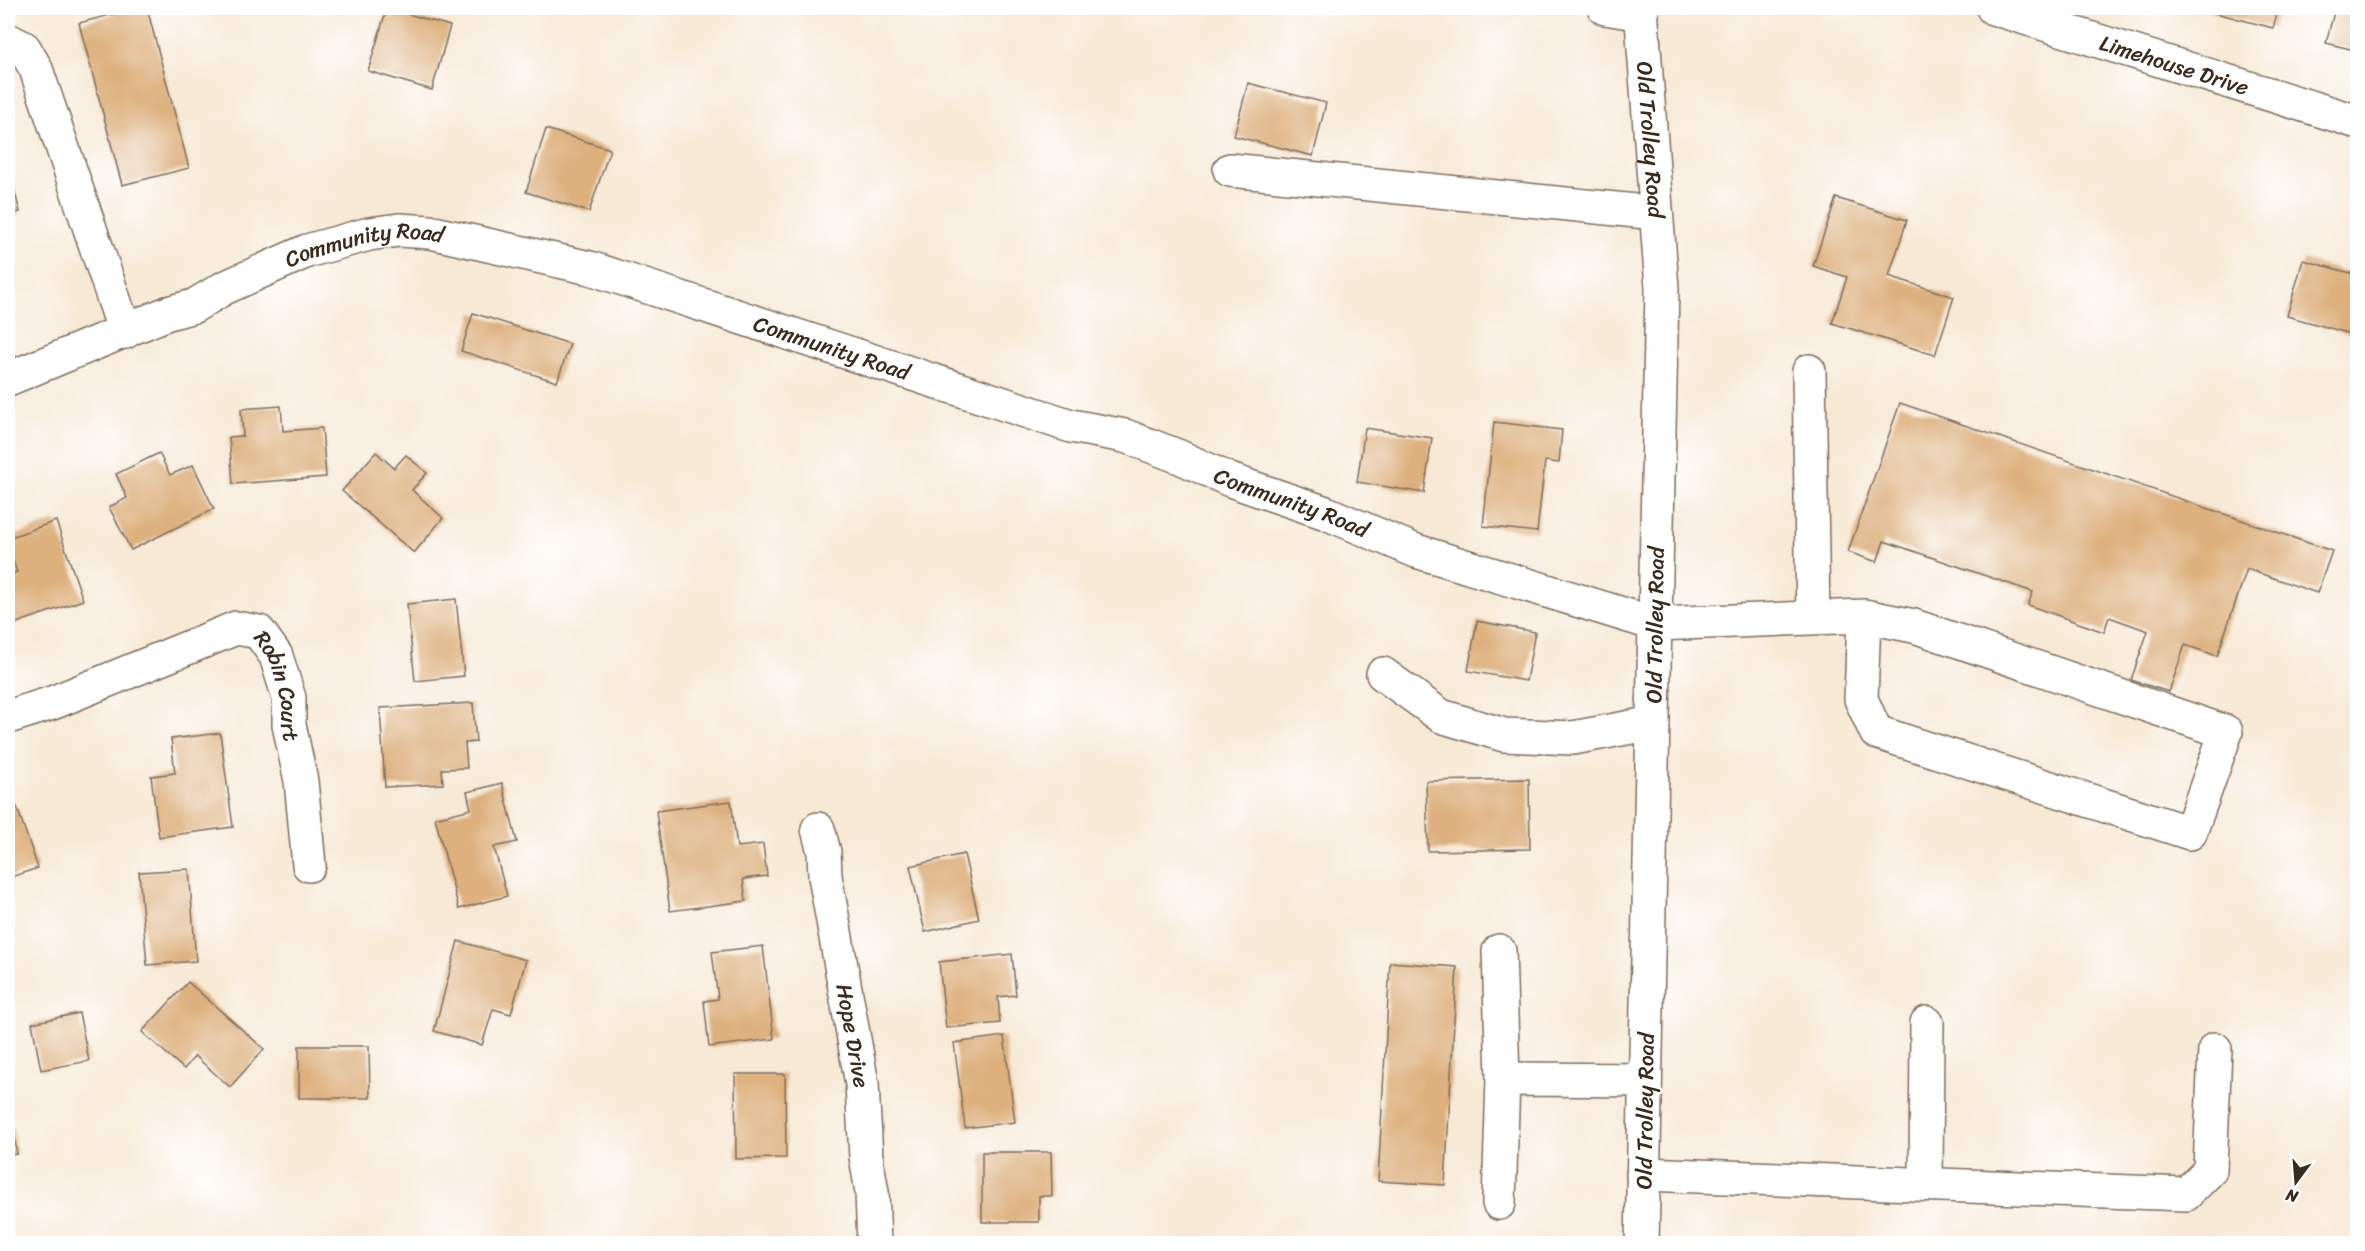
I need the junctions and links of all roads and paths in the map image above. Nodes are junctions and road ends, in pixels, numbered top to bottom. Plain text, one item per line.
1 (1605, 8) edge
2 (1993, 8) edge
3 (1642, 10) edge
4 (2078, 20) edge
5 (8, 40) edge
6 (2358, 122) edge
7 (1230, 170) dead end
8 (1656, 213) junction
9 (125, 332) junction
10 (1809, 371) dead end
11 (8, 379) edge
12 (1864, 616) junction
13 (1813, 617) junction
14 (1655, 624) junction
15 (1383, 674) dead end
16 (8, 717) edge
17 (1653, 723) junction
18 (818, 829) dead end
19 (309, 865) dead end
20 (1499, 951) dead end
21 (1927, 1023) dead end
22 (2215, 1049) dead end
23 (1503, 1079) junction
24 (1646, 1080) junction
25 (1644, 1174) junction
26 (1926, 1184) junction
27 (1498, 1203) dead end
28 (874, 1244) edge
29 (1642, 1244) edge

1 - 3 street
2 - 4 street, Limehouse Drive
3 - 8 street, Old Trolley Road
4 - 6 street, Limehouse Drive
5 - 9 street
7 - 8 street
8 - 14 street, Old Trolley Road
9 - 11 street, Community Road
9 - 14 street, Community Road
10 - 13 street
12 - 12 street, Community Road
12 - 13 street, Community Road
13 - 14 street, Community Road
14 - 17 street, Old Trolley Road
15 - 17 street
16 - 19 street, Robin Court
17 - 24 street, Old Trolley Road
18 - 28 street, Hope Drive
20 - 23 street
21 - 26 street
22 - 26 street
23 - 24 street
23 - 27 street
24 - 25 street, Old Trolley Road
25 - 26 street
25 - 29 street, Old Trolley Road

